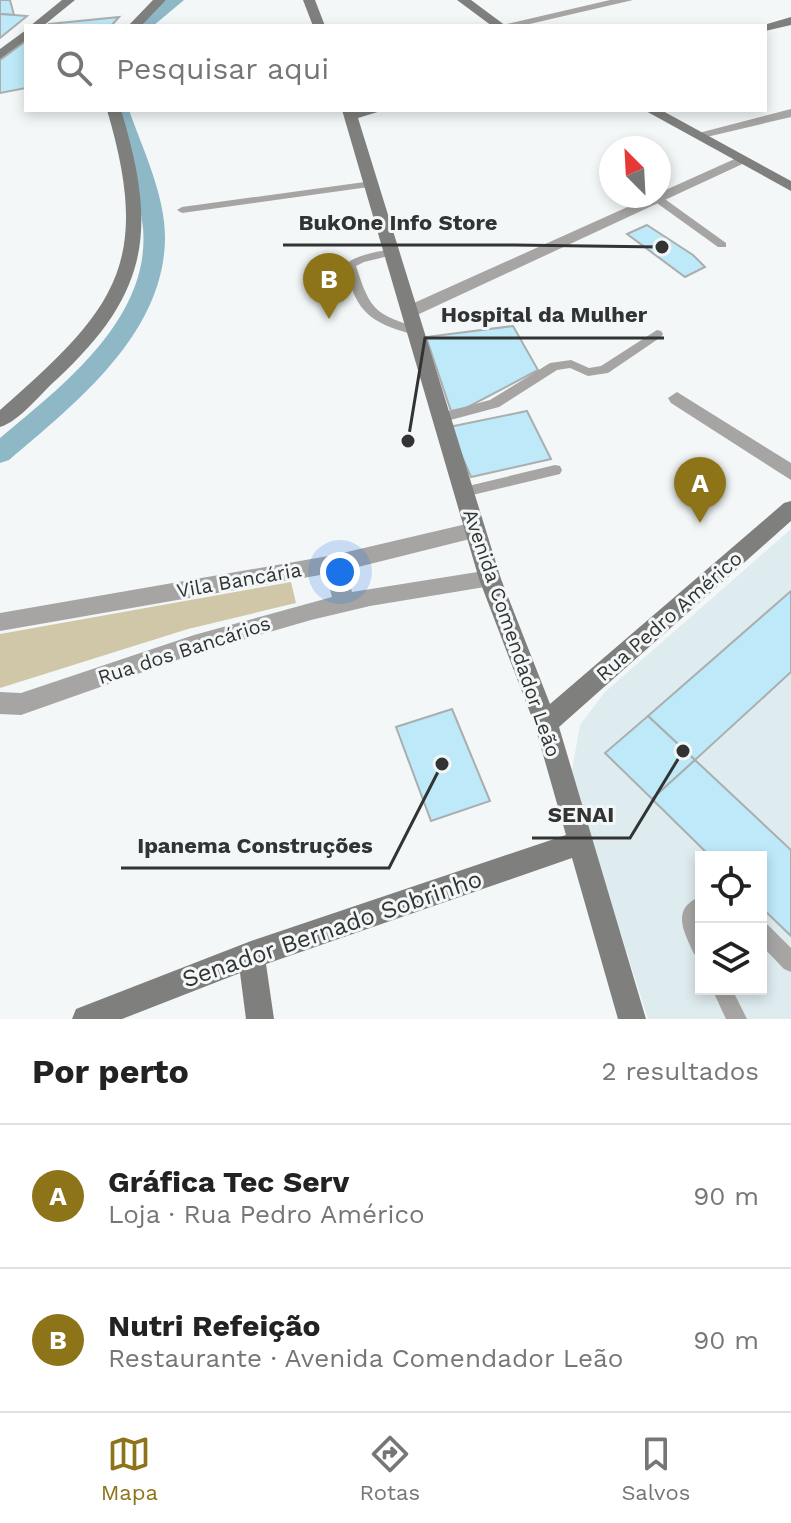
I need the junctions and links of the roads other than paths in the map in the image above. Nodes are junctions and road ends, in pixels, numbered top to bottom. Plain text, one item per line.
1 (69, 0) edge
2 (160, 0) edge
3 (309, 0) edge
4 (463, 0) edge
5 (627, 0) edge
6 (791, 21) edge
7 (39, 24) edge
8 (136, 24) edge
9 (318, 24) edge
10 (499, 24) edge
11 (512, 24) edge
12 (767, 27) edge
13 (24, 36) edge
14 (0, 55) edge
15 (114, 112) edge
16 (655, 112) edge
17 (350, 113) edge
18 (791, 113) edge
19 (698, 135) junction
20 (744, 160) junction
21 (372, 184) junction
22 (791, 187) edge
23 (671, 193) edge
24 (640, 208) edge
25 (671, 208) edge
26 (182, 210) dead end
27 (722, 245) dead end
28 (393, 252) junction
29 (415, 322) junction
30 (657, 334) dead end
31 (677, 398) dead end
32 (443, 417) junction
33 (0, 420) edge
34 (555, 470) dead end
35 (791, 473) edge
36 (464, 492) junction
37 (791, 509) edge
38 (475, 530) junction
39 (334, 564) junction
40 (490, 579) junction
41 (345, 604) junction
42 (0, 622) edge
43 (7, 707) edge
44 (546, 723) junction
45 (579, 843) junction
46 (695, 910) edge
47 (695, 934) edge
48 (767, 938) edge
49 (251, 955) junction
50 (791, 962) edge
51 (725, 995) edge
52 (86, 1019) edge
53 (260, 1019) edge
54 (632, 1019) edge
55 (737, 1019) edge

1 - 7 street
2 - 8 street
3 - 9 street
4 - 10 street
5 - 11 street
6 - 12 street
13 - 14 street
15 - 33 street
16 - 19 street
17 - 21 street, Avenida Comendador Leão
18 - 19 street
19 - 20 street
20 - 22 street
20 - 23 street
21 - 26 lane
21 - 28 street, Avenida Comendador Leão
24 - 29 street
25 - 27 lane
28 - 29 street, Avenida Comendador Leão
28 - 29 lane
29 - 32 street, Avenida Comendador Leão
30 - 32 lane
31 - 35 street
32 - 36 street, Avenida Comendador Leão
34 - 36 lane
36 - 38 street, Avenida Comendador Leão
37 - 44 street, Rua Pedro Américo
38 - 39 street, Vila Bancária
38 - 40 street, Avenida Comendador Leão
39 - 41 street
39 - 42 street, Vila Bancária
40 - 41 street, Rua dos Bancários
40 - 44 street, Avenida Comendador Leão
41 - 43 street, Rua dos Bancários
44 - 45 street, Avenida Comendador Leão
45 - 49 street, Senador Bernado Sobrinho
45 - 54 street, Avenida Comendador Leão
46 - 47 lane
48 - 50 lane
49 - 52 street, Senador Bernado Sobrinho
49 - 53 street
51 - 55 lane

